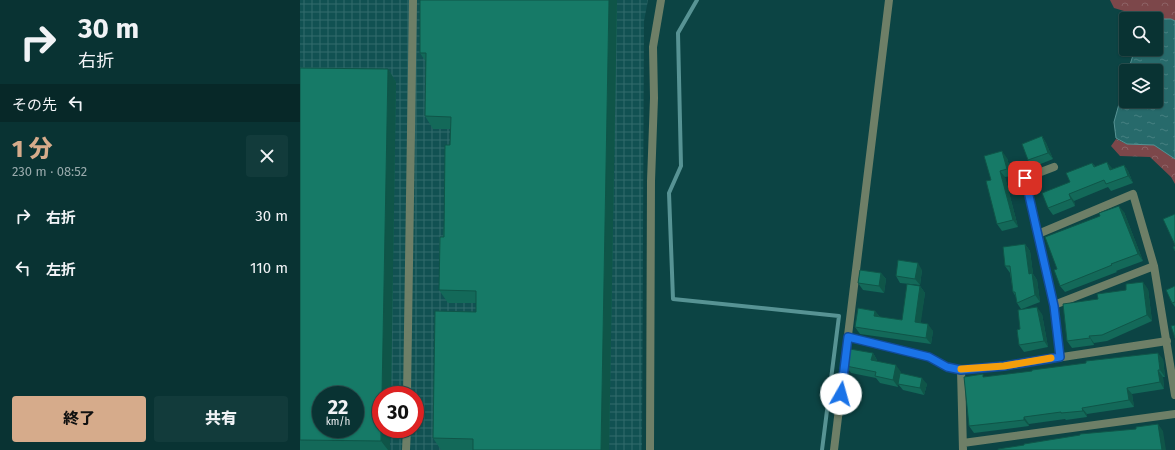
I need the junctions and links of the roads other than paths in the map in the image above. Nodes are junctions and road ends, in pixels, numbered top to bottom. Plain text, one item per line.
1 (413, 0) edge
2 (661, 0) edge
3 (889, 0) edge
4 (1054, 167) dead end
5 (1038, 234) junction
6 (1154, 266) junction
7 (1054, 306) junction
8 (848, 337) junction
9 (1167, 341) junction
10 (1060, 357) junction
11 (961, 370) junction
12 (407, 386) edge
13 (1175, 395) edge
14 (1175, 414) edge
15 (407, 438) edge
16 (963, 446) edge
17 (406, 450) edge
18 (650, 450) edge
19 (834, 450) edge

1 - 12 street
2 - 18 street
3 - 8 street
4 - 5 street
5 - 6 street
5 - 7 street
6 - 7 street
6 - 9 street
7 - 10 street
8 - 11 street
8 - 19 street
9 - 10 street
9 - 13 street
10 - 11 street
11 - 16 street
14 - 16 street
15 - 17 street

